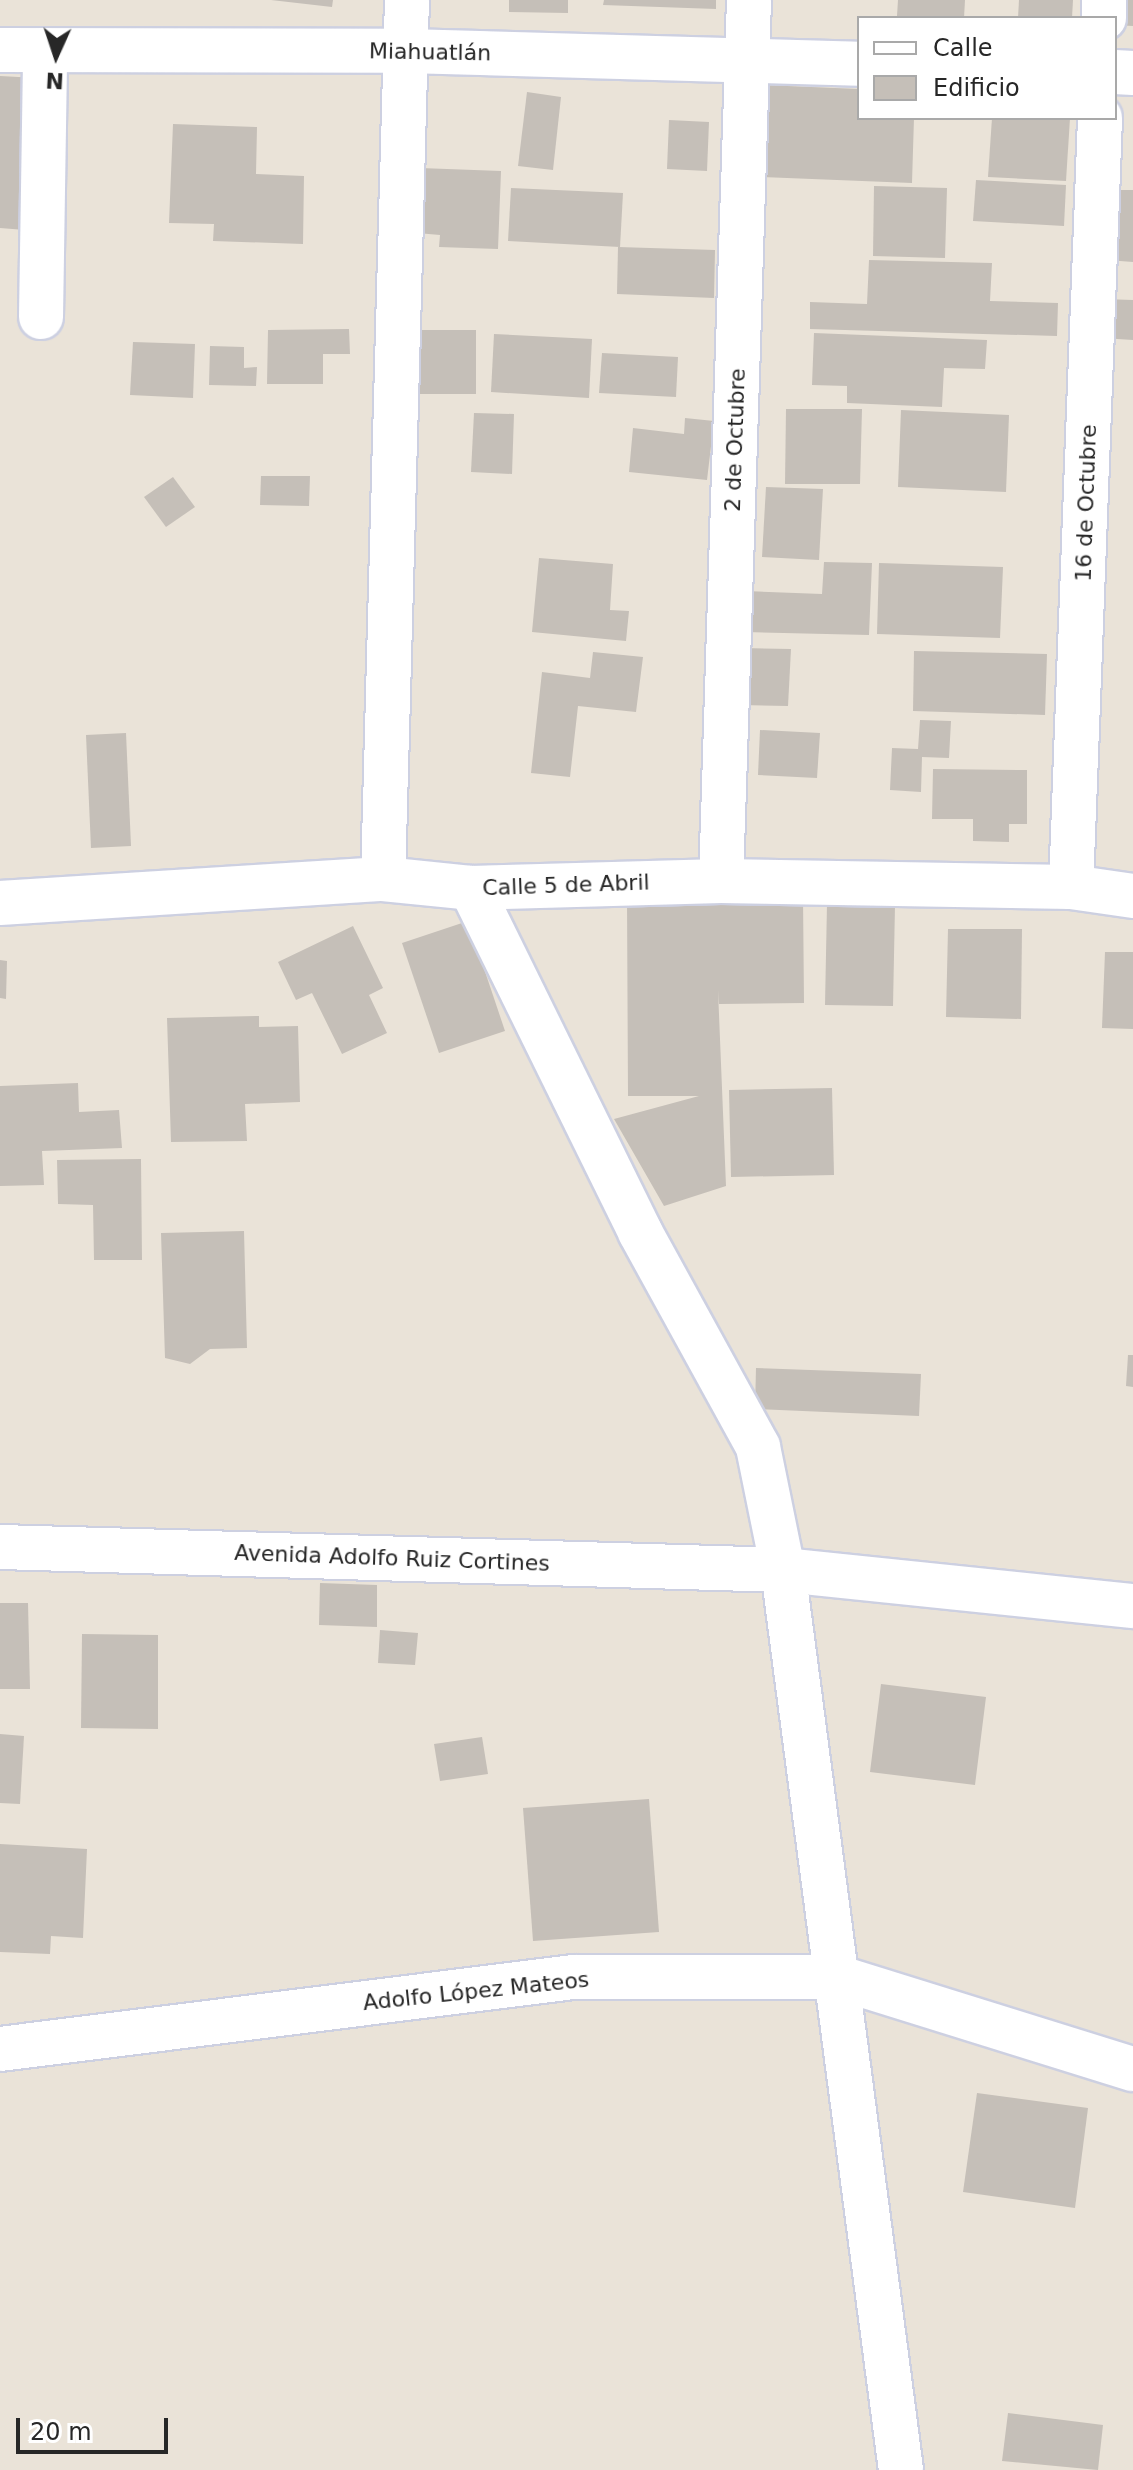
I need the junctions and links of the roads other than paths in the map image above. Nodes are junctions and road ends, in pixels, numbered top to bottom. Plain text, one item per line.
1 (407, 0) edge
2 (749, 0) edge
3 (0, 50) edge
4 (45, 50) junction
5 (406, 51) junction
6 (746, 60) junction
7 (857, 64) edge
8 (1100, 120) edge
9 (41, 317) dead end
10 (383, 879) junction
11 (721, 881) junction
12 (1071, 887) junction
13 (471, 888) junction
14 (1133, 896) edge
15 (0, 903) edge
16 (0, 1547) edge
17 (783, 1570) junction
18 (1133, 1606) edge
19 (837, 1977) junction
20 (0, 2049) edge
21 (1133, 2069) edge
22 (907, 2468) edge

1 - 5 street
2 - 6 street, 2 de Octubre
3 - 4 street, Miahuatlán
4 - 5 street, Miahuatlán
4 - 9 street
5 - 6 street, Miahuatlán
5 - 10 street
6 - 7 street, Miahuatlán
6 - 11 street, 2 de Octubre
8 - 12 street, 16 de Octubre
10 - 13 street, Calle 5 de Abril
10 - 15 street, Calle 5 de Abril
11 - 12 street, Calle 5 de Abril
11 - 13 street, Calle 5 de Abril
12 - 14 street, Calle 5 de Abril
13 - 17 street
16 - 17 street, Avenida Adolfo Ruiz Cortines
17 - 18 street, Avenida Adolfo Ruiz Cortines
17 - 19 street
19 - 20 street, Adolfo López Mateos
19 - 21 street, Adolfo López Mateos
19 - 22 street

